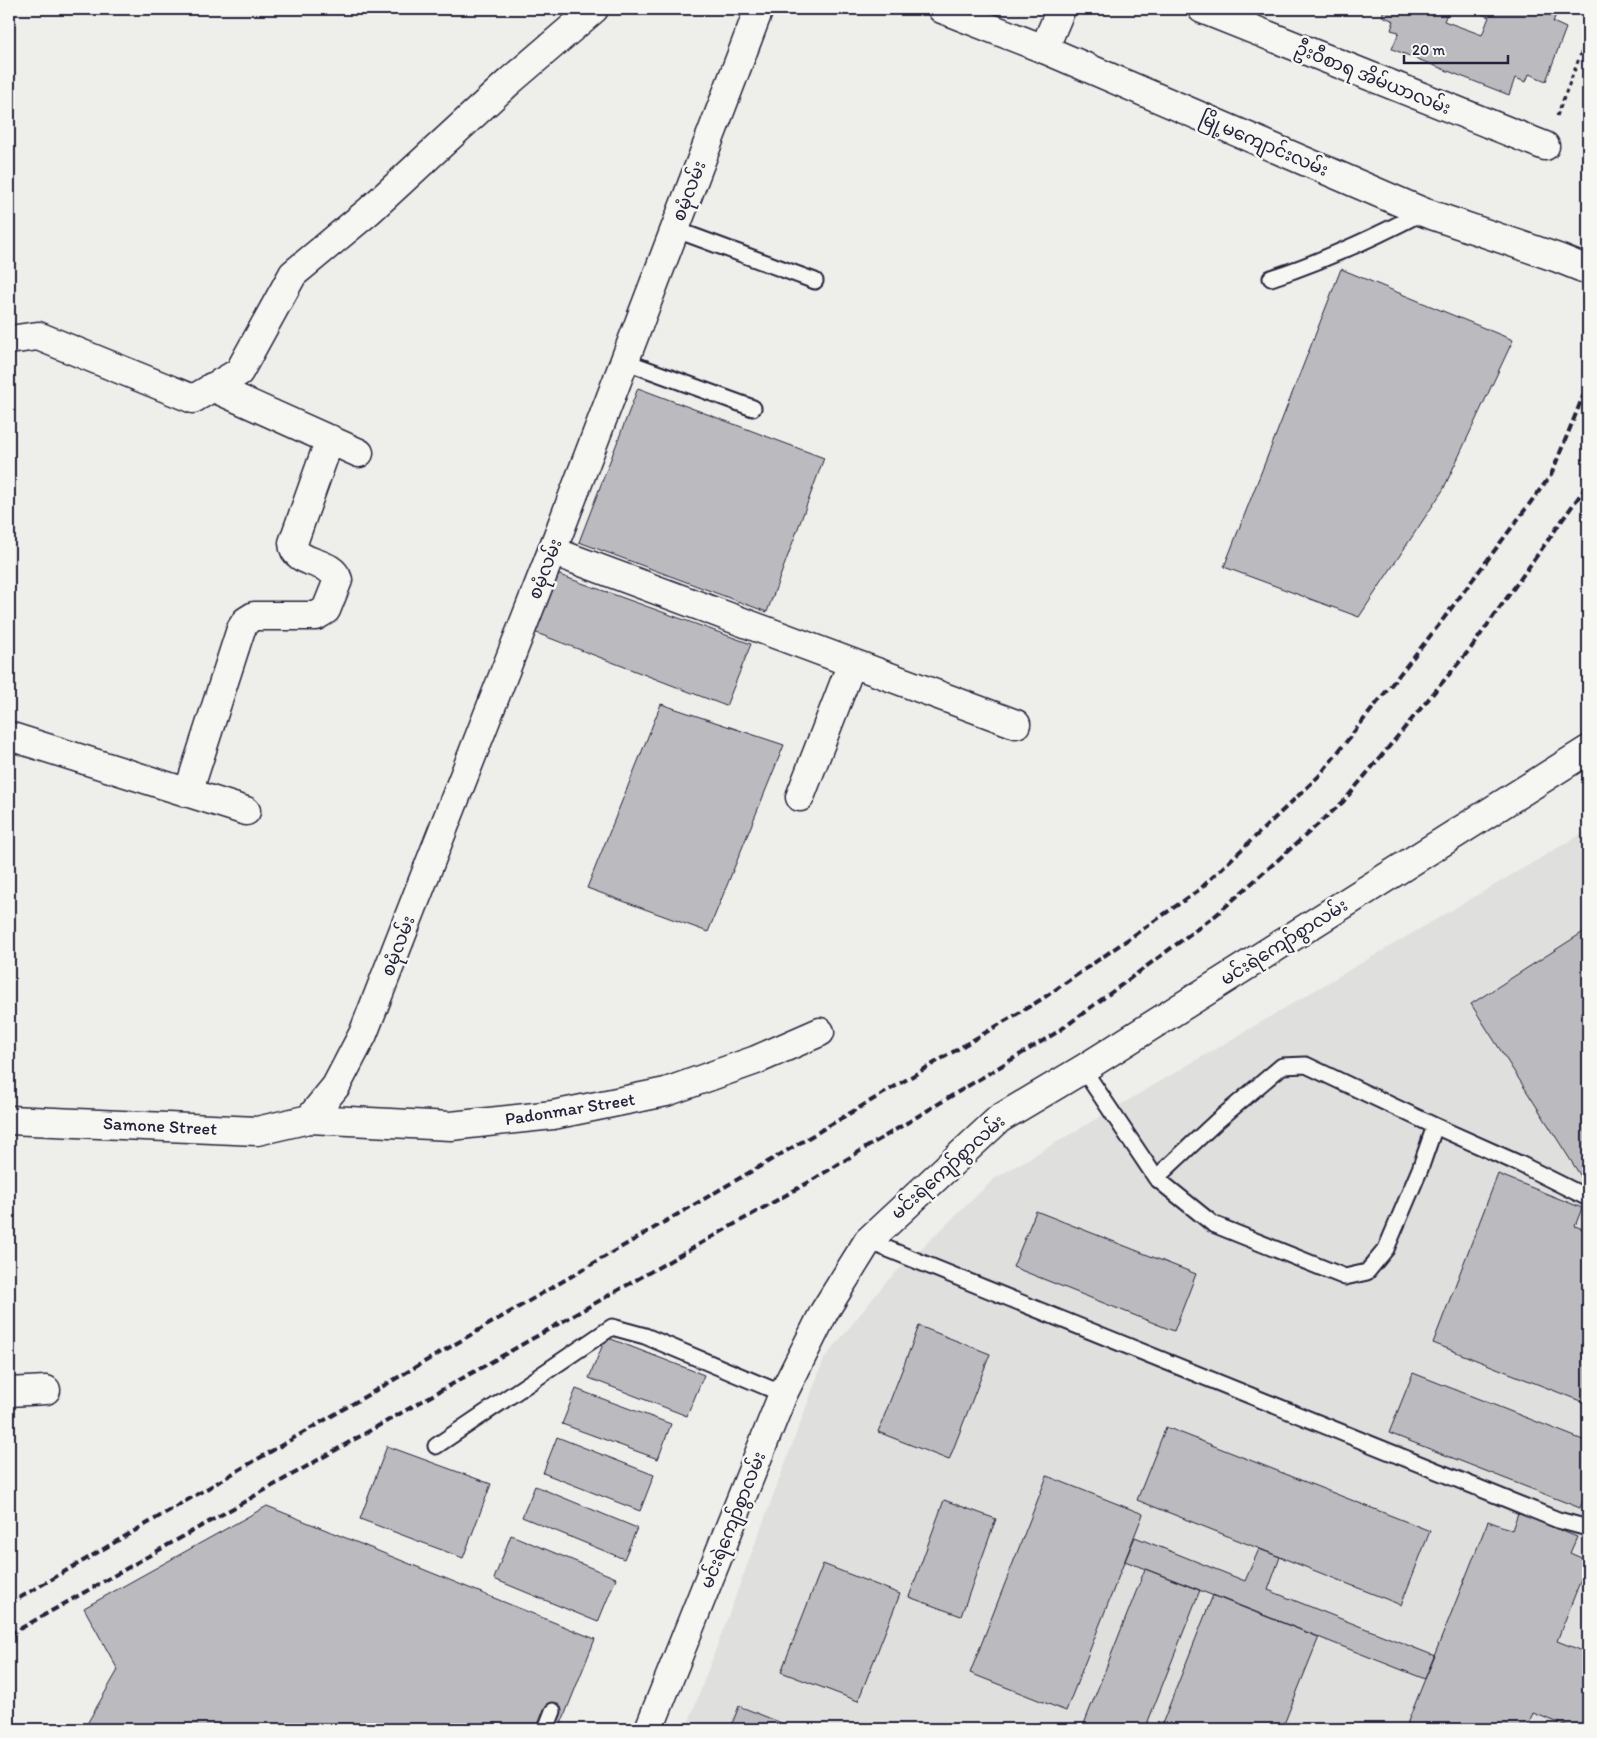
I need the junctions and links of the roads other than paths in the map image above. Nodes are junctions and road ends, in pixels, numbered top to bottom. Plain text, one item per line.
1 (594, 9) edge
2 (759, 9) edge
3 (942, 9) edge
4 (1061, 9) edge
5 (1202, 9) edge
6 (1044, 49) junction
7 (1545, 146) road end
8 (1423, 212) junction
9 (674, 229) junction
10 (1588, 270) edge
11 (1271, 278) dead end
12 (815, 281) dead end
13 (9, 340) edge
14 (624, 362) junction
15 (212, 387) junction
16 (752, 408) dead end
17 (330, 439) junction
18 (359, 453) dead end
19 (552, 551) junction
20 (852, 663) junction
21 (1016, 724) dead end
22 (9, 736) edge
23 (1588, 750) edge
24 (188, 793) junction
25 (800, 797) dead end
26 (246, 811) dead end
27 (820, 1032) dead end
28 (1083, 1069) junction
29 (309, 1118) junction
30 (9, 1120) edge
31 (1435, 1126) junction
32 (1156, 1178) junction
33 (1588, 1198) edge
34 (868, 1241) junction
35 (46, 1390) dead end
36 (9, 1392) edge
37 (783, 1394) junction
38 (436, 1446) dead end
39 (1588, 1528) edge
40 (553, 1711) dead end
41 (546, 1729) edge
42 (649, 1729) edge

1 - 15 street
2 - 9 street, စမုံလမ်း
3 - 6 street, မြို့မကျောင်းလမ်း
4 - 6 street
5 - 7 street, ဦးဝီစာရ အိမ်ယာလမ်း
6 - 8 street, မြို့မကျောင်းလမ်း
8 - 10 street, မြို့မကျောင်းလမ်း
8 - 11 lane
9 - 12 lane
9 - 14 street, စမုံလမ်း
13 - 15 street
14 - 16 lane
14 - 19 street, စမုံလမ်း
15 - 17 street
17 - 18 street
17 - 24 street
19 - 20 street
19 - 29 street, စမုံလမ်း
20 - 21 street
20 - 25 street
22 - 24 street
23 - 28 street, မင်းရဲကျော်စွာလမ်း
24 - 26 street
27 - 29 street, Padonmar Street
28 - 32 lane
28 - 34 street, မင်းရဲကျော်စွာလမ်း
29 - 30 street, Samone Street
31 - 32 lane
31 - 32 lane
31 - 33 lane
34 - 37 street, မင်းရဲကျော်စွာလမ်း
34 - 39 lane
35 - 36 street
37 - 38 lane
37 - 42 street, မင်းရဲကျော်စွာလမ်း
40 - 41 lane

